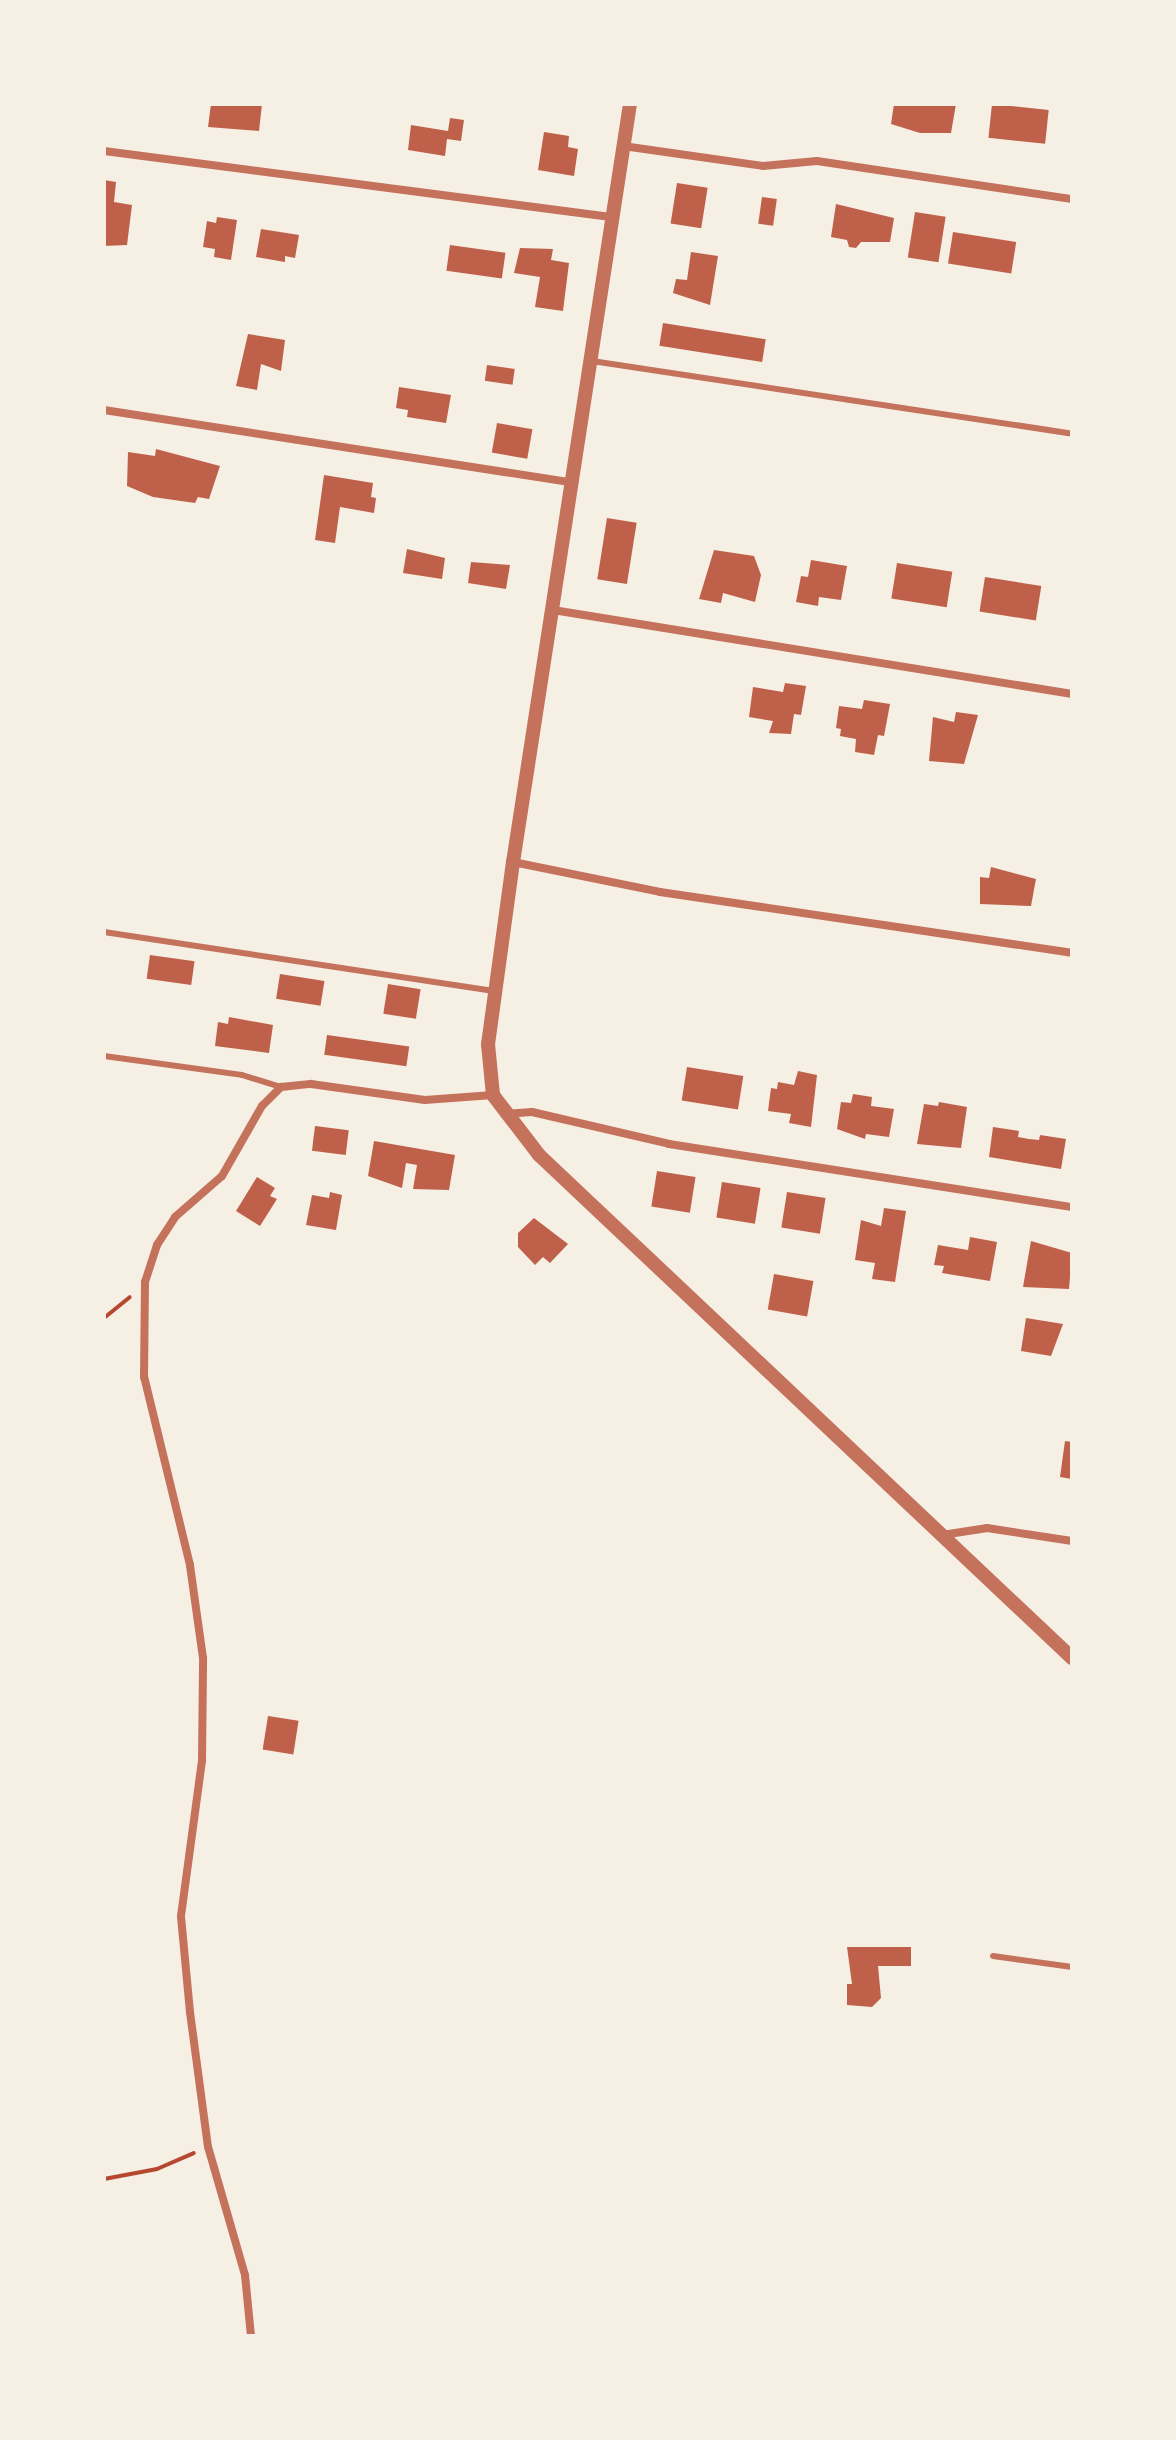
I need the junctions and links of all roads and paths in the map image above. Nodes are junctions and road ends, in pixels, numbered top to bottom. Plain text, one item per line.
1 (630, 104) edge
2 (623, 146) junction
3 (104, 151) edge
4 (1072, 199) edge
5 (611, 217) junction
6 (588, 360) junction
7 (104, 410) edge
8 (1072, 434) edge
9 (571, 482) junction
10 (553, 610) junction
11 (1072, 694) edge
12 (513, 862) junction
13 (104, 932) edge
14 (1072, 953) edge
15 (496, 991) junction
16 (104, 1056) edge
17 (281, 1087) junction
18 (493, 1095) junction
19 (503, 1114) junction
20 (1072, 1207) edge
21 (145, 1282) junction
22 (104, 1318) edge
23 (941, 1535) junction
24 (1072, 1541) edge
25 (1072, 1658) edge
26 (993, 1956) dead end
27 (1072, 1967) edge
28 (208, 2147) junction
29 (104, 2179) edge
30 (251, 2336) edge

1 - 2 street
2 - 4 street
2 - 5 street
3 - 5 street
5 - 6 street
6 - 8 lane
6 - 9 street
7 - 9 street
9 - 10 street
10 - 11 street
10 - 12 street
12 - 14 street
12 - 15 street
13 - 15 lane
15 - 18 street
16 - 17 lane
17 - 18 street
17 - 21 street
18 - 19 street
19 - 20 street
19 - 23 street
21 - 22 path
21 - 28 street
23 - 24 street
23 - 25 street
26 - 27 lane
28 - 29 path
28 - 30 street

